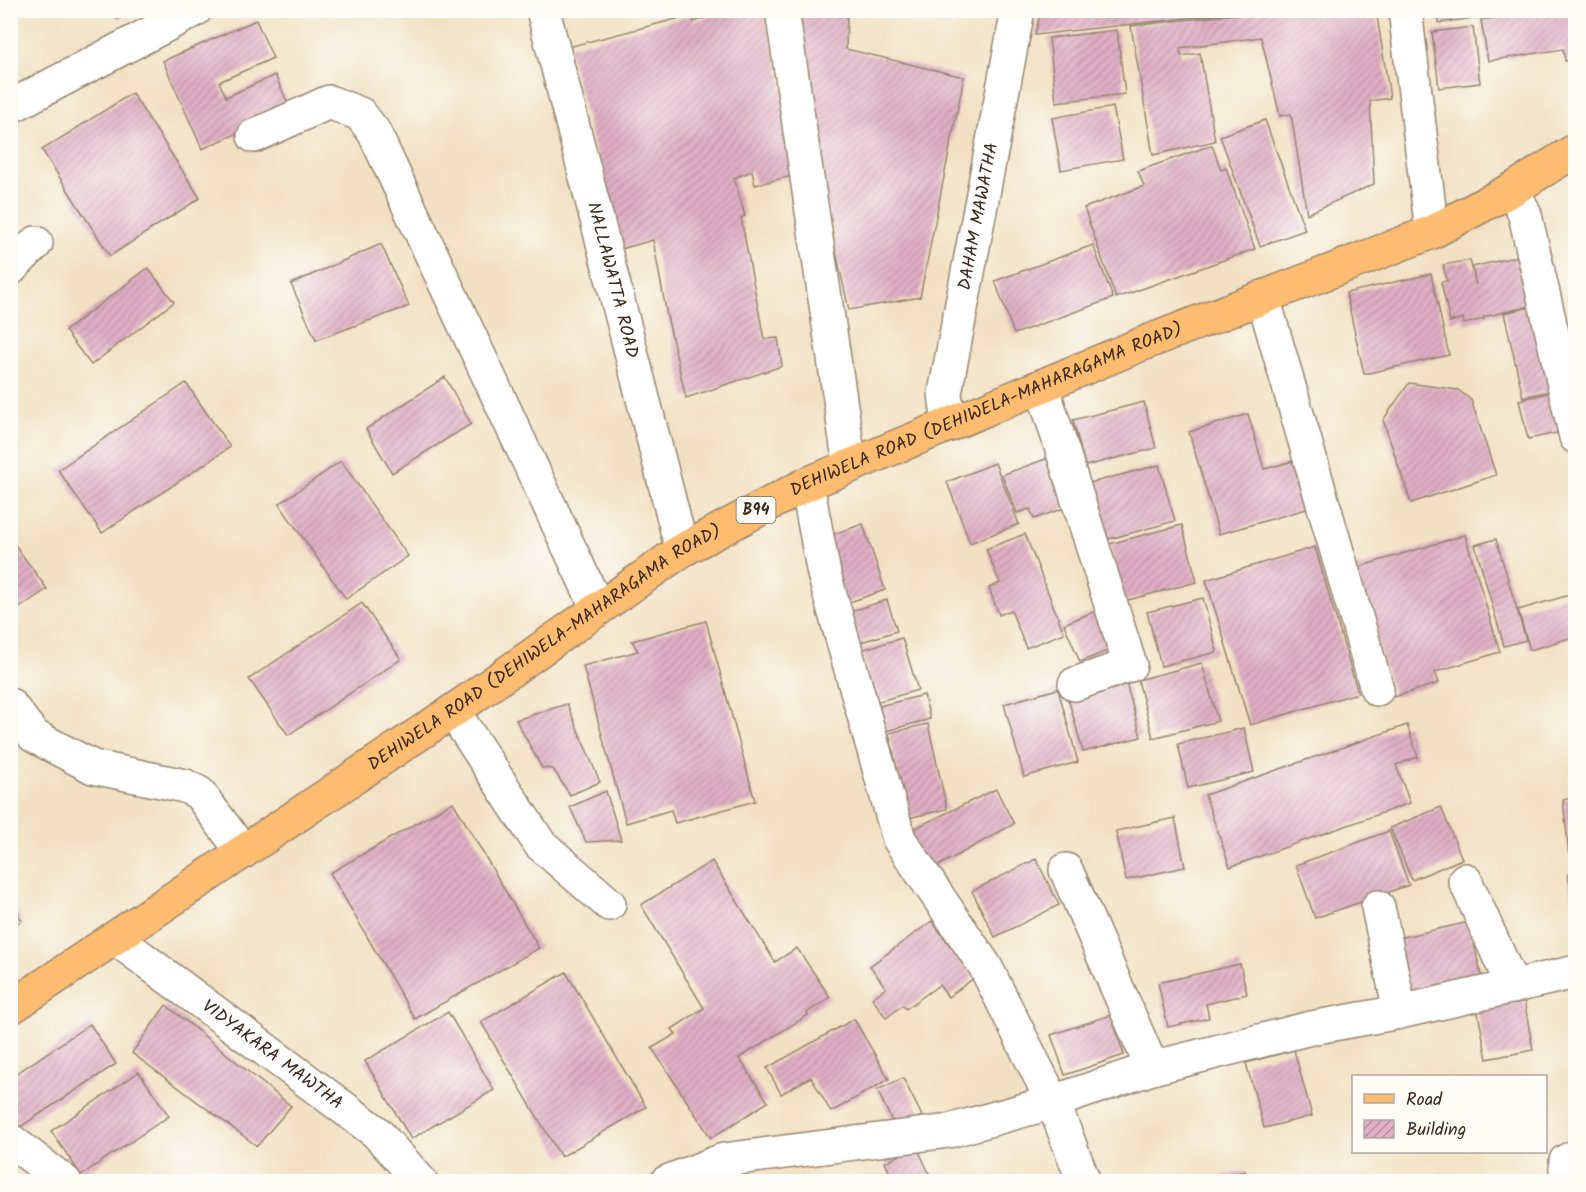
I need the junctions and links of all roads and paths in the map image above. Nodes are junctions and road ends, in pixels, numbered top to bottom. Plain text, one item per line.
1 (195, 10) edge
2 (543, 10) edge
3 (782, 10) edge
4 (1018, 10) edge
5 (1405, 10) edge
6 (10, 107) edge
7 (254, 136) dead end
8 (1575, 150) edge
9 (1513, 189) junction
10 (1432, 232) junction
11 (36, 243) dead end
12 (10, 269) edge
13 (1263, 297) junction
14 (1042, 386) junction
15 (949, 425) junction
16 (1575, 437) edge
17 (850, 466) junction
18 (807, 484) junction
19 (682, 550) junction
20 (598, 609) junction
21 (1075, 684) dead end
22 (1377, 689) dead end
23 (10, 705) edge
24 (453, 711) junction
25 (243, 852) junction
26 (1066, 870) dead end
27 (1465, 880) dead end
28 (609, 904) dead end
29 (1378, 907) dead end
30 (115, 938) junction
31 (1575, 972) edge
32 (1513, 987) junction
33 (10, 1008) edge
34 (1400, 1012) junction
35 (1152, 1068) junction
36 (1053, 1102) junction
37 (10, 1140) edge
38 (1575, 1156) edge
39 (729, 1171) edge
40 (65, 1182) edge
41 (421, 1182) edge
42 (667, 1182) edge
43 (1084, 1182) edge
44 (1566, 1182) edge

1 - 6 street
2 - 19 street, NALLAWATTA ROAD
3 - 17 street
4 - 15 street, DAHAM MAWATHA
5 - 10 street
7 - 20 street
8 - 9 main road, DEHIWELA ROAD (DEHIWELA-MAHARAGAMA ROAD) / B94
9 - 10 main road, DEHIWELA ROAD (DEHIWELA-MAHARAGAMA ROAD) / B94
9 - 16 street
10 - 13 main road, DEHIWELA ROAD (DEHIWELA-MAHARAGAMA ROAD) / B94
11 - 12 street
13 - 14 main road, DEHIWELA ROAD (DEHIWELA-MAHARAGAMA ROAD) / B94
13 - 22 street
14 - 15 main road, DEHIWELA ROAD (DEHIWELA-MAHARAGAMA ROAD) / B94
14 - 21 street
15 - 17 main road, DEHIWELA ROAD (DEHIWELA-MAHARAGAMA ROAD) / B94
17 - 18 main road, DEHIWELA ROAD (DEHIWELA-MAHARAGAMA ROAD) / B94
18 - 19 main road, DEHIWELA ROAD (DEHIWELA-MAHARAGAMA ROAD) / B94
18 - 36 street
19 - 20 main road, DEHIWELA ROAD (DEHIWELA-MAHARAGAMA ROAD) / B94
20 - 24 main road, DEHIWELA ROAD (DEHIWELA-MAHARAGAMA ROAD) / B94
23 - 25 street
24 - 25 main road, DEHIWELA ROAD (DEHIWELA-MAHARAGAMA ROAD) / B94
24 - 28 street
25 - 30 main road, DEHIWELA ROAD (DEHIWELA-MAHARAGAMA ROAD) / B94
26 - 35 street
27 - 32 street
29 - 34 street
30 - 33 main road, DEHIWELA ROAD (DEHIWELA-MAHARAGAMA ROAD) / B94
30 - 41 street, VIDYAKARA MAWTHA
31 - 32 street
32 - 34 street
34 - 35 street
35 - 36 street
36 - 39 street
36 - 43 street
37 - 40 street
38 - 44 street
39 - 42 street

